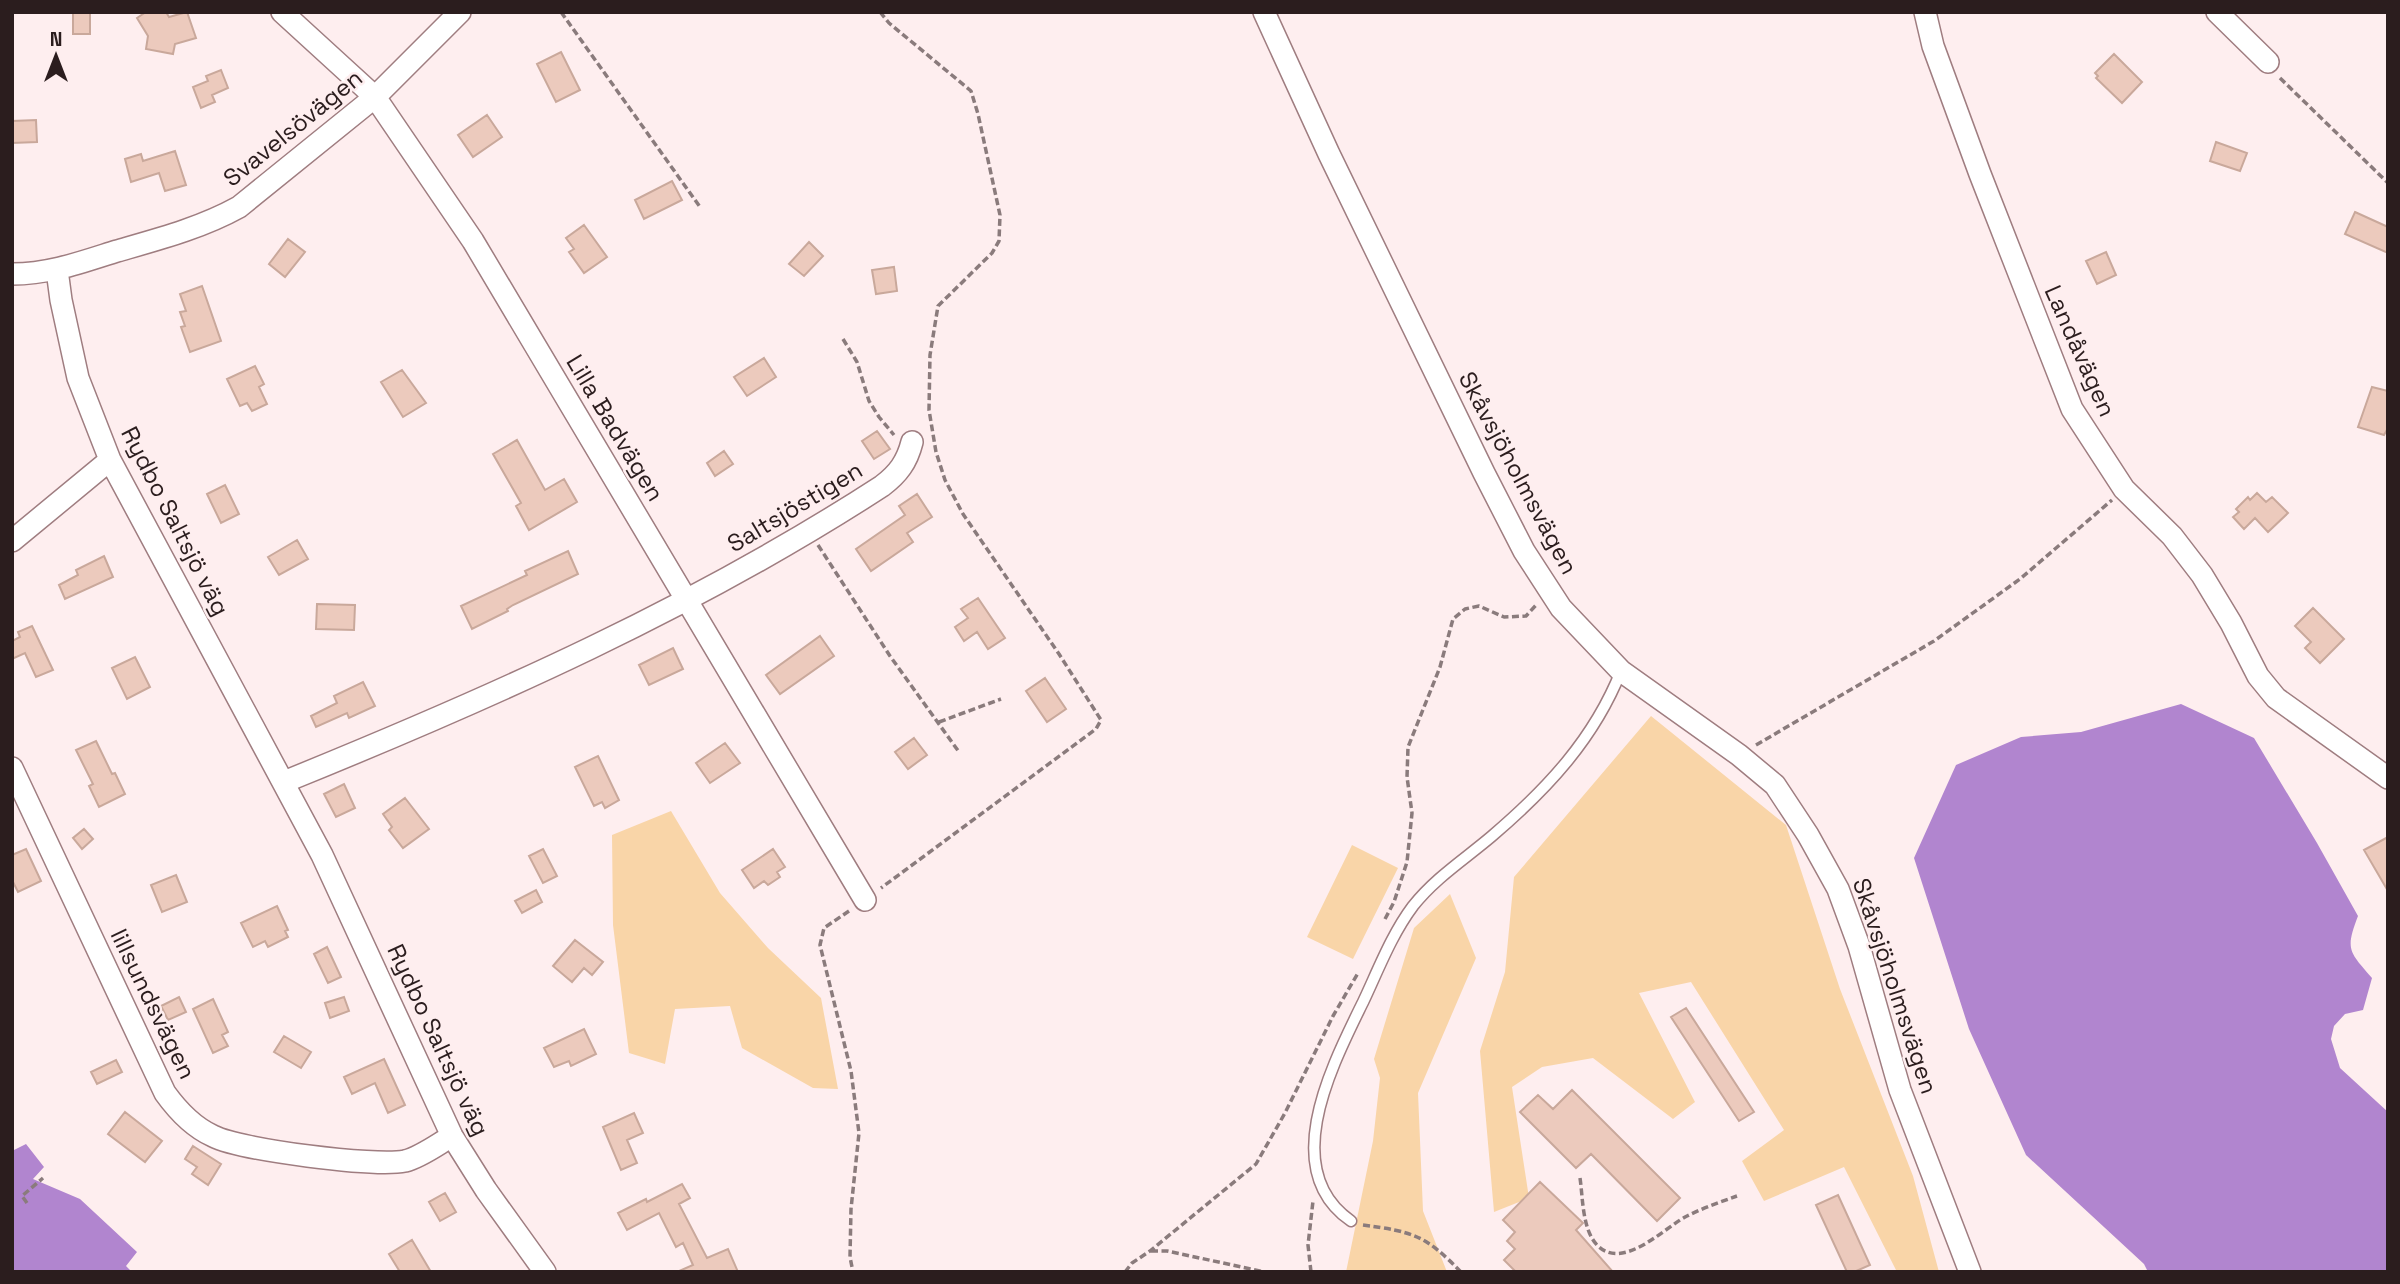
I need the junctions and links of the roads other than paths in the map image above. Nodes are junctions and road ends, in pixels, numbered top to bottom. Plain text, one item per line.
1 (282, 12) edge
2 (460, 12) edge
3 (1264, 12) edge
4 (1925, 12) edge
5 (2217, 12) edge
6 (2273, 69) road end
7 (375, 97) junction
8 (57, 270) junction
9 (12, 274) edge
10 (911, 447) road end
11 (110, 460) junction
12 (12, 541) edge
13 (687, 600) junction
14 (1621, 671) junction
15 (12, 768) edge
16 (2388, 778) edge
17 (284, 782) junction
18 (865, 900) road end
19 (452, 1136) junction
20 (1351, 1222) road end
21 (545, 1272) edge
22 (1970, 1272) edge

1 - 7 street, Lilla Badvägen
2 - 7 street, Svavelsövägen
3 - 14 street, Skåvsjöholmsvägen
4 - 16 street, Landåvägen
5 - 6 street
7 - 8 street, Svavelsövägen
7 - 13 street, Lilla Badvägen
8 - 9 street, Svavelsövägen
8 - 11 street, Rydbo Saltsjö väg
10 - 13 street, Saltsjöstigen
11 - 12 street
11 - 17 street, Rydbo Saltsjö väg
13 - 17 street
13 - 18 street, Lilla Badvägen
14 - 20 lane
14 - 22 street, Skåvsjöholmsvägen
15 - 19 street, lillsundsvägen
17 - 19 street, Rydbo Saltsjö väg
19 - 21 street, Rydbo Saltsjö väg

